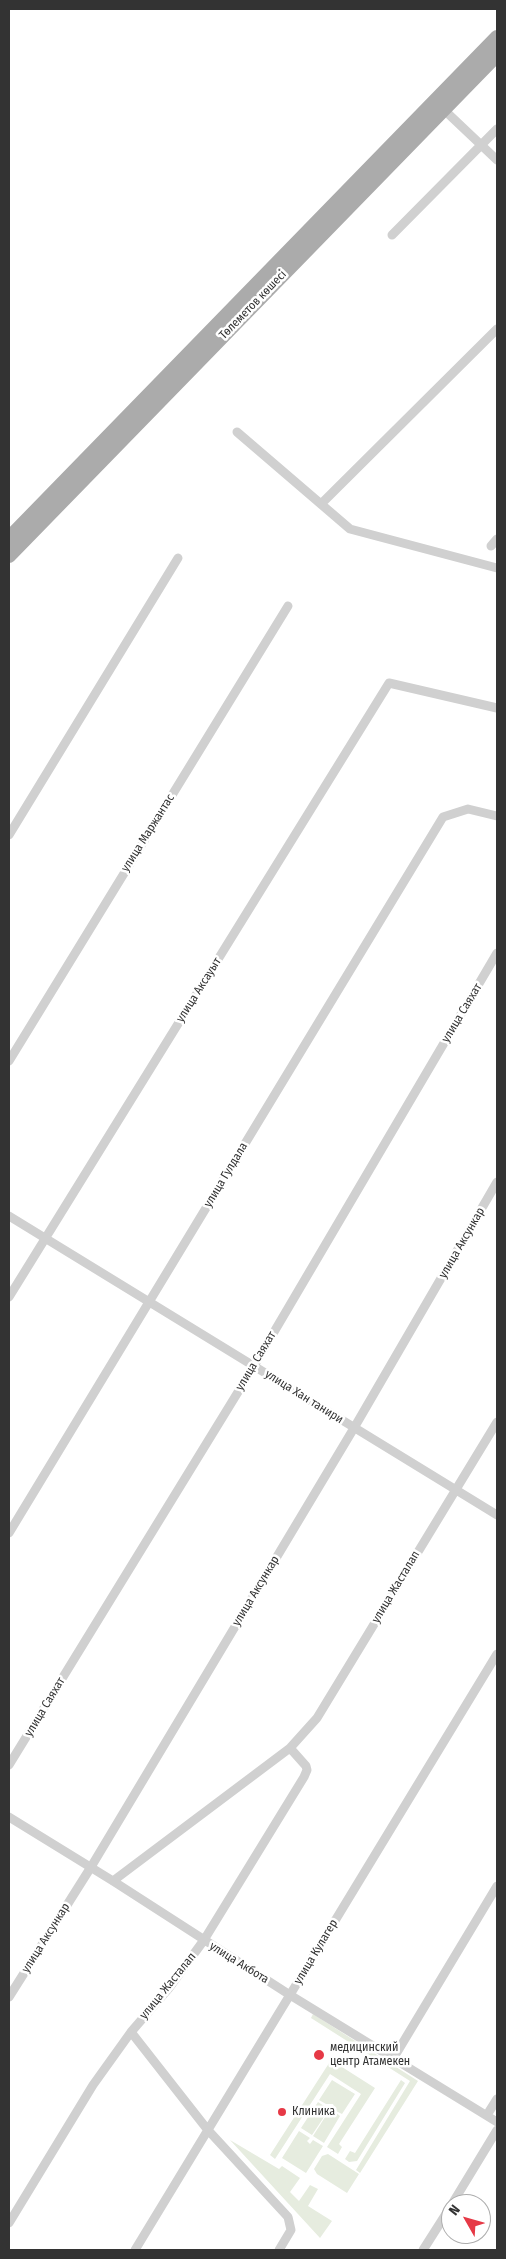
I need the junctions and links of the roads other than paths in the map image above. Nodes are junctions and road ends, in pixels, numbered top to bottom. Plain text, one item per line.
1 (497, 37) edge
2 (497, 55) edge
3 (439, 105) junction
4 (497, 129) edge
5 (480, 144) junction
6 (497, 160) edge
7 (392, 235) dead end
8 (497, 329) edge
9 (237, 432) dead end
10 (321, 504) junction
11 (9, 538) edge
12 (9, 556) edge
13 (178, 558) dead end
14 (497, 568) edge
15 (288, 606) dead end
16 (497, 708) edge
17 (497, 816) edge
18 (9, 835) edge
19 (497, 953) edge
20 (9, 1061) edge
21 (497, 1182) edge
22 (9, 1216) edge
23 (45, 1238) junction
24 (9, 1297) edge
25 (150, 1301) junction
26 (254, 1366) junction
27 (497, 1422) edge
28 (354, 1428) junction
29 (455, 1490) junction
30 (497, 1515) edge
31 (9, 1533) edge
32 (497, 1654) edge
33 (290, 1748) junction
34 (9, 1765) edge
35 (9, 1817) edge
36 (91, 1867) junction
37 (114, 1881) junction
38 (497, 1886) edge
39 (204, 1940) junction
40 (290, 1995) junction
41 (9, 1997) edge
42 (131, 2032) junction
43 (393, 2059) junction
44 (497, 2099) edge
45 (487, 2115) junction
46 (497, 2122) edge
47 (207, 2129) junction
48 (497, 2130) edge
49 (459, 2194) edge
50 (441, 2222) edge
51 (9, 2223) edge
52 (135, 2250) edge
53 (279, 2250) edge
54 (423, 2250) edge

1 - 3 main road, Төлеметов көшесі
2 - 3 main road, Төлеметов көшесі
3 - 5 street
3 - 11 main road, Төлеметов көшесі
3 - 12 main road, Төлеметов көшесі
4 - 5 street
5 - 6 street
5 - 7 street
8 - 10 street
9 - 10 street
10 - 14 street
13 - 18 street
15 - 20 street, улица Маржантас
16 - 23 street, улица Аксауыт
17 - 25 street, улица Гулдала
19 - 26 street, улица Саяхат
21 - 28 street, улица Аксункар
22 - 23 street, улица Хан танири
23 - 24 street, улица Аксауыт
23 - 25 street, улица Хан танири
25 - 26 street, улица Хан танири
25 - 31 street, улица Гулдала
26 - 28 street, улица Хан танири
26 - 34 street, улица Саяхат
27 - 29 street, улица Жасталап
28 - 29 street, улица Хан танири
28 - 36 street, улица Аксункар
29 - 30 street, улица Хан танири
29 - 33 street, улица Жасталап
32 - 40 street, улица Кулагер
33 - 37 street, улица Жасталап
33 - 39 street, улица Жасталап
35 - 36 street, улица Акбота
36 - 37 street, улица Акбота
36 - 41 street, улица Аксункар
37 - 39 street, улица Акбота
38 - 43 street
39 - 40 street, улица Акбота
39 - 42 street, улица Жасталап
40 - 43 street, улица Акбота
40 - 47 street, улица Кулагер
42 - 47 street
42 - 51 street, улица Жасталап
43 - 45 street, улица Акбота
44 - 45 street
45 - 46 street, улица Акбота
47 - 52 street, улица Кулагер
47 - 53 street
48 - 49 street
50 - 54 street

